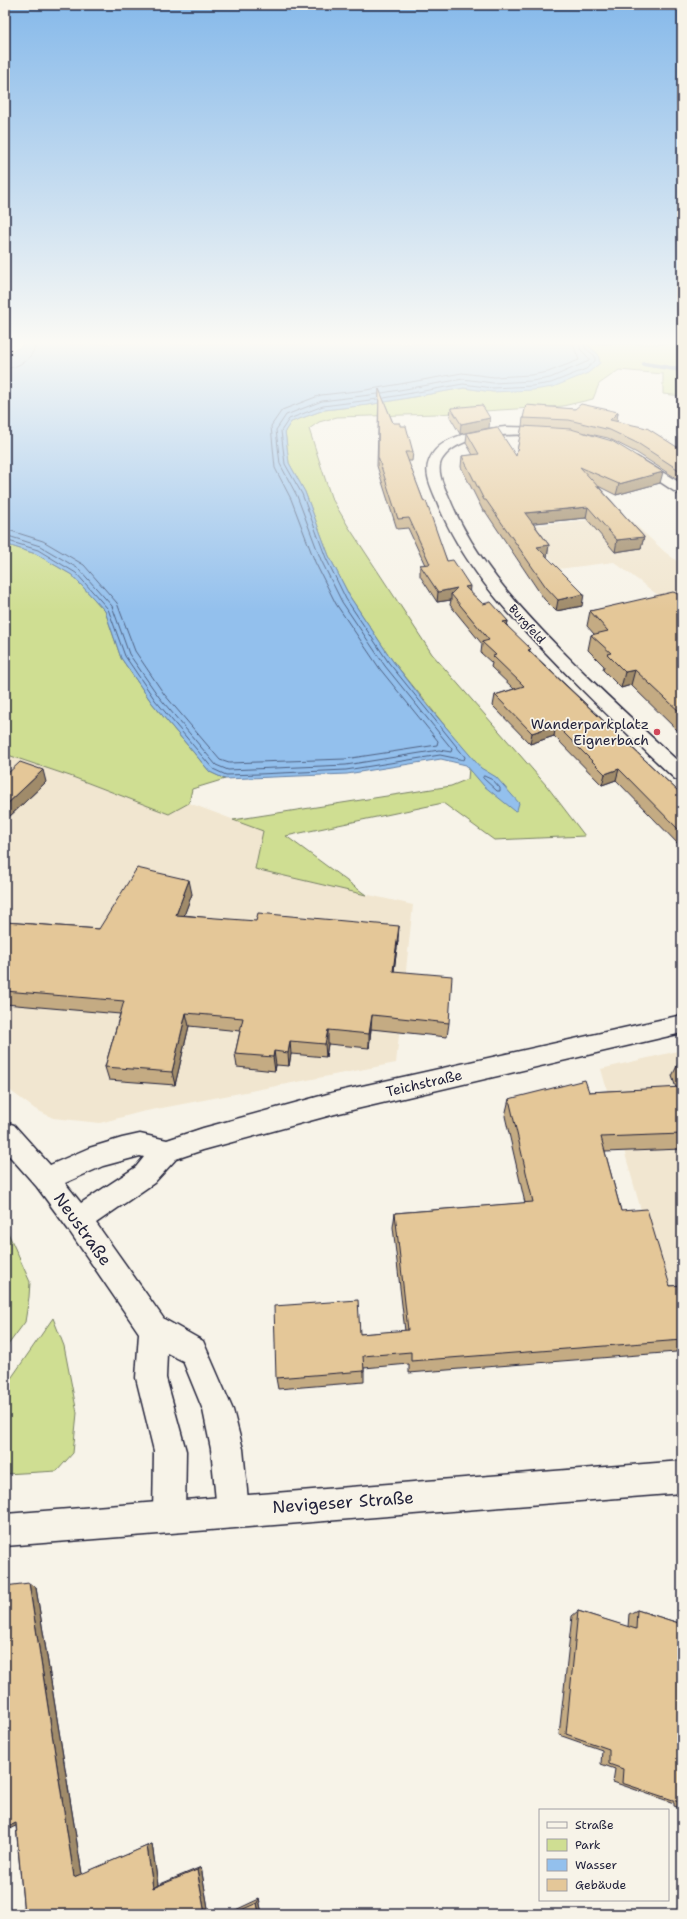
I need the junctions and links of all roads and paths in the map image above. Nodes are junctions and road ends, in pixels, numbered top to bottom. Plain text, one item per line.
1 (481, 434) edge
2 (562, 434) edge
3 (566, 434) edge
4 (627, 455) edge
5 (682, 490) edge
6 (682, 775) edge
7 (682, 1024) edge
8 (5, 1133) edge
9 (167, 1151) junction
10 (46, 1179) junction
11 (78, 1220) junction
12 (154, 1330) junction
13 (682, 1477) edge
14 (233, 1511) junction
15 (169, 1516) junction
16 (5, 1530) edge

1 - 6 street, Burgfeld
2 - 3 street, Burgfeld
4 - 5 street
7 - 9 street, Teichstraße
8 - 10 street, Neustraße
9 - 10 street
9 - 11 street, Teichstraße
10 - 11 street, Neustraße
11 - 12 street, Neustraße
12 - 14 street, Neustraße
12 - 15 street
13 - 14 street, Nevigeser Straße
14 - 15 street, Nevigeser Straße
15 - 16 street, Nevigeser Straße

